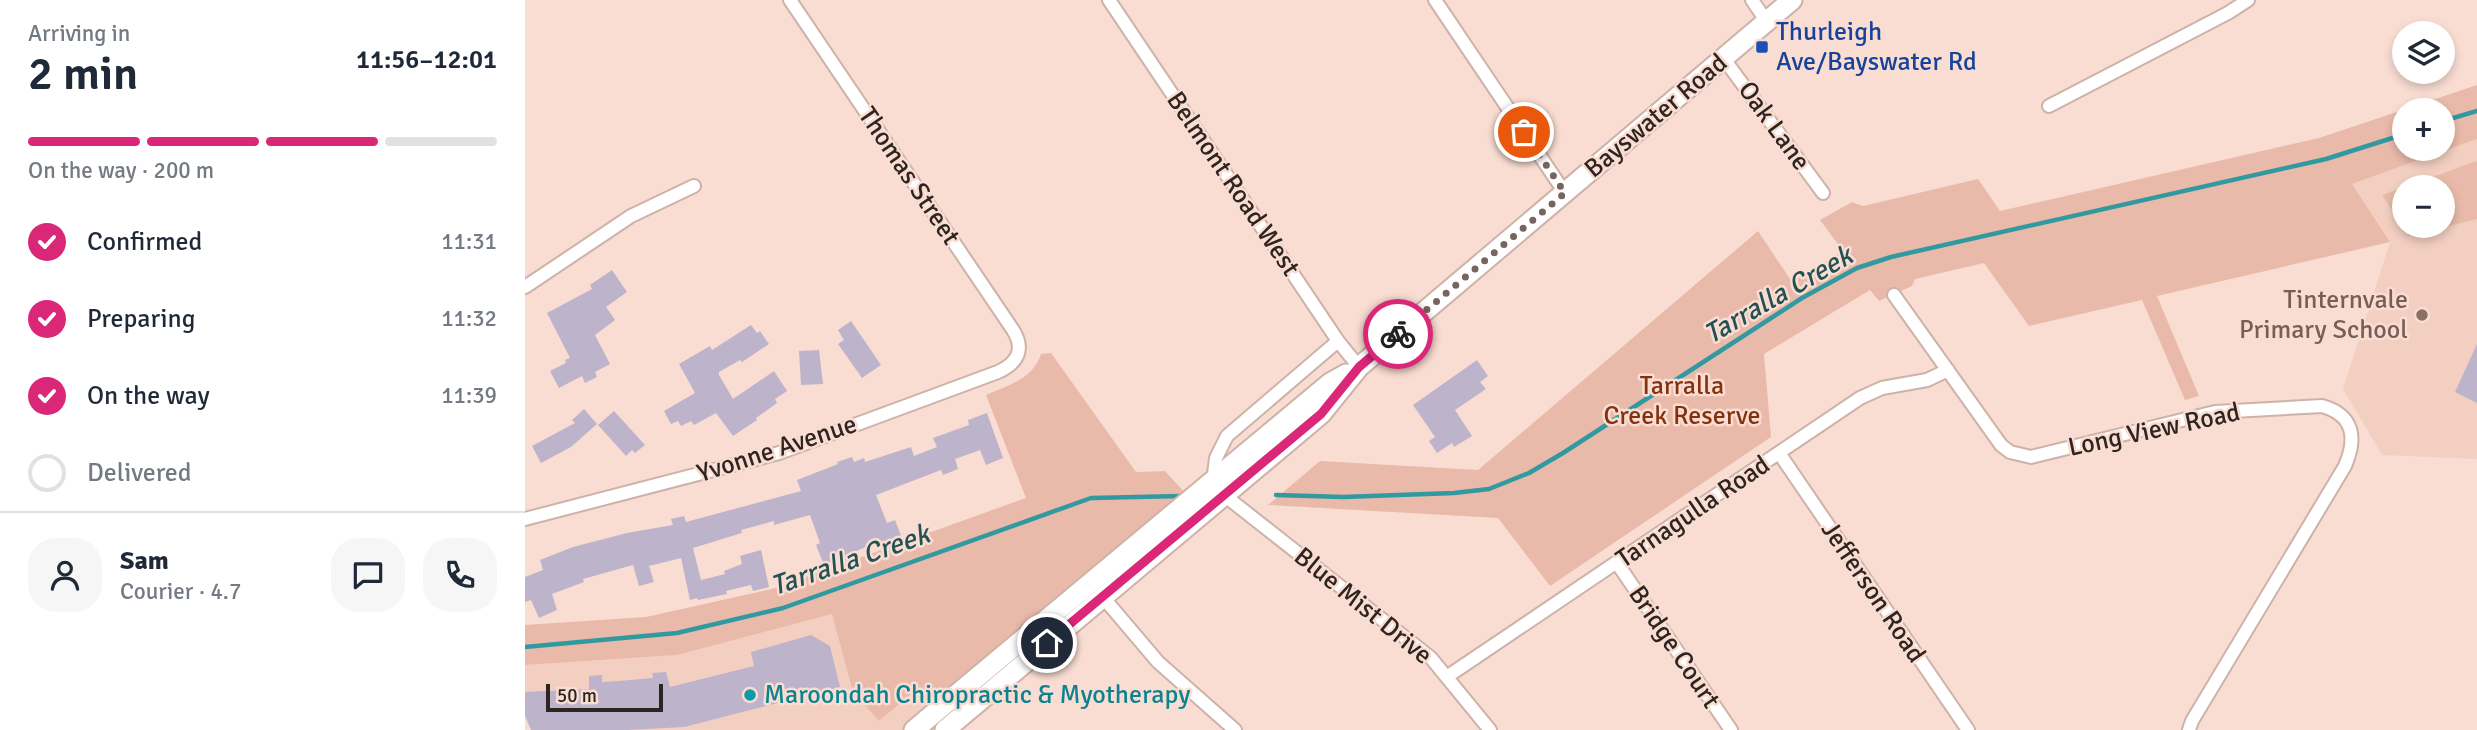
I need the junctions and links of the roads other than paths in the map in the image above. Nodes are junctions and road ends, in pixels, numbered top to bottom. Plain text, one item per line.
1 (790, 0) edge
2 (1109, 0) edge
3 (1435, 0) edge
4 (1752, 0) edge
5 (1792, 0) edge
6 (2248, 0) edge
7 (1767, 22) junction
8 (1724, 59) junction
9 (2049, 106) dead end
10 (694, 186) dead end
11 (1565, 193) junction
12 (1823, 193) dead end
13 (525, 287) edge
14 (1894, 295) dead end
15 (1338, 341) junction
16 (1019, 354) joint
17 (1359, 367) junction
18 (1948, 370) junction
19 (1779, 453) junction
20 (1219, 488) junction
21 (525, 519) edge
22 (1617, 563) junction
23 (1102, 596) junction
24 (1448, 676) junction
25 (914, 730) edge
26 (945, 730) edge
27 (1234, 730) edge
28 (1490, 730) edge
29 (1731, 730) edge
30 (1968, 730) edge
31 (2189, 730) edge

1 - 16 street, Thomas Street
2 - 15 street, Belmont Road West
3 - 11 street
4 - 7 street
5 - 7 main road, Bayswater Road
6 - 9 street
7 - 8 main road, Bayswater Road
8 - 11 main road, Bayswater Road
8 - 12 street, Oak Lane
10 - 13 street
11 - 17 main road, Bayswater Road
14 - 18 street, Long View Road
15 - 17 street, Belmont Road West
15 - 20 street
16 - 21 street, Yvonne Avenue
17 - 20 main road, Bayswater Road
18 - 19 street, Tarnagulla Road
18 - 31 street, Long View Road
19 - 22 street, Tarnagulla Road
19 - 30 street, Jefferson Road
20 - 23 main road, Bayswater Road
20 - 24 street, Blue Mist Drive
20 - 25 main road, Bayswater Road
22 - 24 street, Tarnagulla Road
22 - 29 street, Bridge Court
23 - 26 main road, Bayswater Road
23 - 27 street
24 - 28 street, Blue Mist Drive

